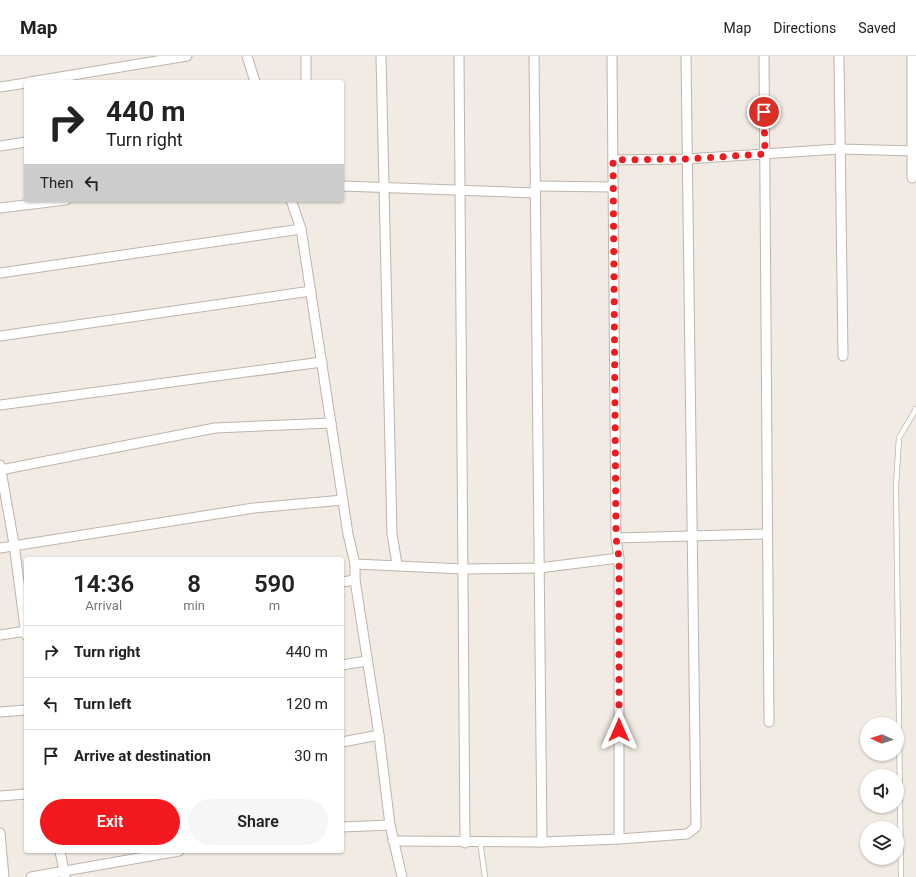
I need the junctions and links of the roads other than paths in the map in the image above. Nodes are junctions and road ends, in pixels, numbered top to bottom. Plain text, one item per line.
1 (187, 56) edge
2 (247, 56) edge
3 (306, 56) edge
4 (382, 56) edge
5 (459, 56) edge
6 (534, 56) edge
7 (612, 56) edge
8 (686, 56) edge
9 (764, 56) edge
10 (839, 56) edge
11 (912, 56) edge
12 (42, 80) edge
13 (254, 80) edge
14 (306, 80) edge
15 (24, 83) edge
16 (0, 87) edge
17 (24, 142) edge
18 (0, 146) edge
19 (839, 149) junction
20 (914, 151) edge
21 (765, 154) junction
22 (686, 159) junction
23 (613, 160) junction
24 (912, 178) dead end
25 (344, 186) edge
26 (383, 186) junction
27 (613, 187) junction
28 (460, 189) junction
29 (535, 190) junction
30 (50, 202) edge
31 (292, 202) edge
32 (0, 208) edge
33 (301, 229) junction
34 (0, 273) edge
35 (311, 291) junction
36 (0, 336) edge
37 (843, 356) dead end
38 (322, 362) junction
39 (0, 405) edge
40 (916, 409) edge
41 (331, 423) junction
42 (0, 468) edge
43 (343, 500) junction
44 (767, 534) junction
45 (692, 536) junction
46 (616, 538) junction
47 (14, 544) junction
48 (0, 548) edge
49 (619, 558) junction
50 (355, 564) junction
51 (397, 564) junction
52 (539, 568) junction
53 (463, 569) junction
54 (355, 580) junction
55 (344, 582) edge
56 (24, 616) edge
57 (24, 631) edge
58 (0, 635) edge
59 (366, 661) junction
60 (344, 665) edge
61 (24, 710) edge
62 (0, 712) edge
63 (769, 722) dead end
64 (379, 736) junction
65 (344, 742) edge
66 (24, 794) edge
67 (0, 796) edge
68 (390, 825) junction
69 (344, 827) edge
70 (0, 833) edge
71 (619, 839) junction
72 (393, 841) junction
73 (480, 842) junction
74 (542, 842) junction
75 (465, 843) junction
76 (60, 853) edge
77 (170, 853) edge
78 (65, 875) edge
79 (4, 877) edge
80 (30, 877) edge
81 (402, 877) edge
82 (485, 877) edge
83 (901, 877) edge

1 - 12 street
2 - 13 street
3 - 14 street
4 - 26 street
5 - 28 street
6 - 29 street
7 - 23 street
8 - 22 street
9 - 21 street
10 - 19 street
11 - 20 street
15 - 16 street
17 - 18 street
19 - 20 street
19 - 21 street
19 - 37 street
20 - 24 street
21 - 22 street
21 - 44 street
22 - 23 street
22 - 45 street
23 - 27 street
25 - 26 street
26 - 28 street
26 - 51 street
27 - 29 street
27 - 46 street
28 - 29 street
28 - 53 street
29 - 52 street
30 - 32 street
31 - 33 street
33 - 34 street
33 - 35 street
35 - 36 street
35 - 38 street
38 - 39 street
38 - 41 street
40 - 83 lane
41 - 42 street
41 - 43 street
42 - 47 street
43 - 47 street
43 - 50 street
44 - 45 street
44 - 63 street
45 - 46 street
45 - 71 street
46 - 49 street
47 - 48 street
47 - 56 street
49 - 52 street
49 - 71 street
50 - 51 street
50 - 54 street
51 - 53 street
52 - 53 street
52 - 74 street
53 - 75 street
54 - 55 street
54 - 59 street
57 - 58 street
59 - 60 street
59 - 64 street
61 - 62 street
64 - 65 street
64 - 68 street
66 - 67 street
68 - 69 street
68 - 72 street
70 - 79 street
71 - 74 street
72 - 75 street
72 - 81 street
73 - 74 street
73 - 75 street
73 - 82 lane
76 - 78 street
77 - 78 street
78 - 80 street

